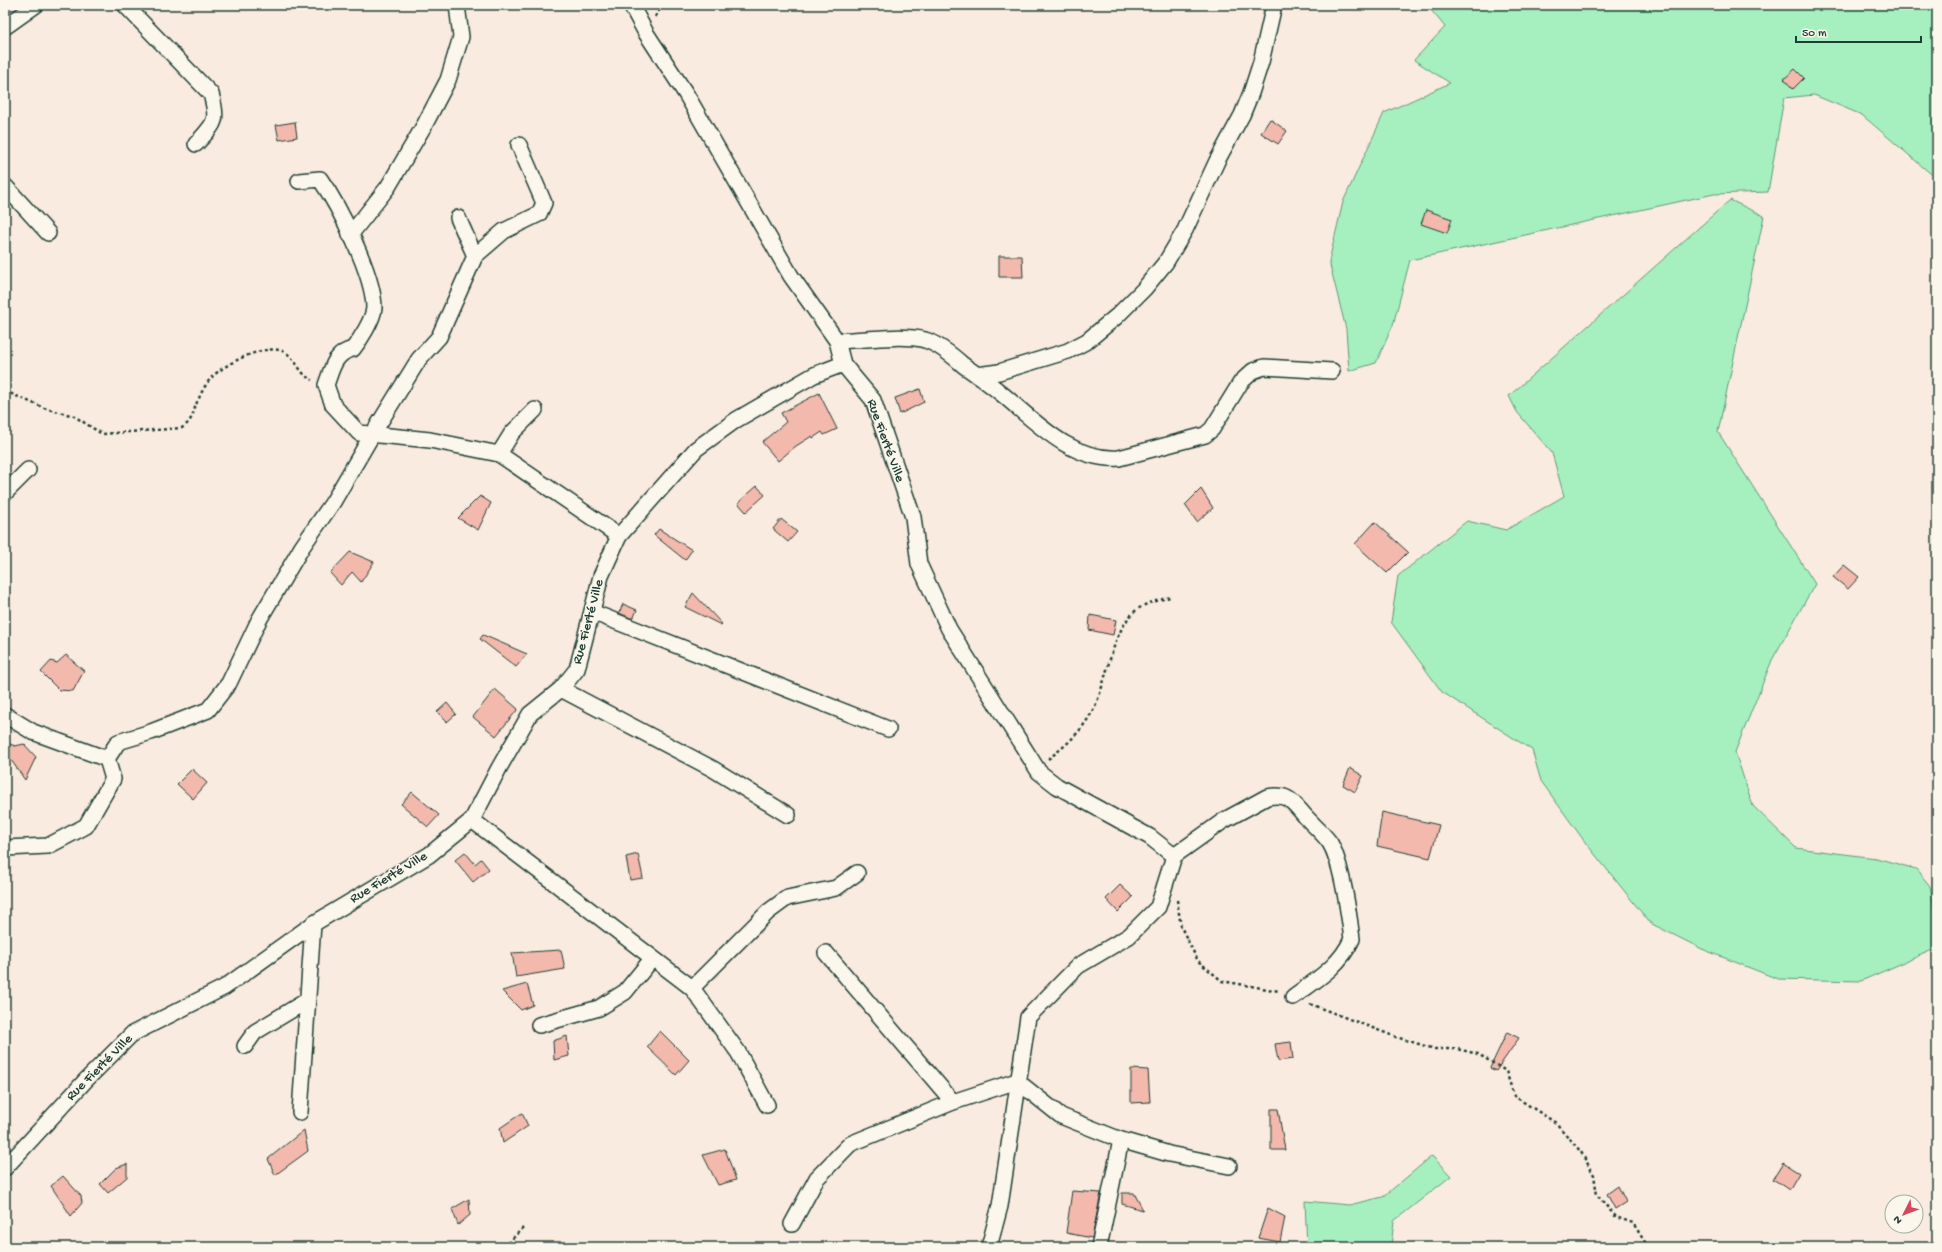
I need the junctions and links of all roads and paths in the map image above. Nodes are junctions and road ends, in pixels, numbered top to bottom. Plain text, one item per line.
1 (36, 5) edge
2 (125, 5) edge
3 (457, 5) edge
4 (631, 5) edge
5 (1274, 5) edge
6 (5, 27) edge
7 (196, 144) dead end
8 (519, 145) dead end
9 (299, 181) dead end
10 (5, 186) edge
11 (458, 218) dead end
12 (48, 233) dead end
13 (350, 235) junction
14 (475, 256) junction
15 (837, 341) junction
16 (843, 364) junction
17 (1332, 371) dead end
18 (977, 375) junction
19 (326, 385) junction
20 (5, 391) edge
21 (535, 410) dead end
22 (372, 435) junction
23 (498, 454) junction
24 (28, 470) dead end
25 (5, 493) edge
26 (619, 536) junction
27 (1170, 597) dead end
28 (592, 612) junction
29 (561, 689) junction
30 (5, 715) edge
31 (888, 729) dead end
32 (107, 759) junction
33 (1039, 772) junction
34 (788, 815) dead end
35 (472, 820) junction
36 (5, 848) edge
37 (1174, 856) junction
38 (857, 873) dead end
39 (1177, 896) dead end
40 (313, 924) junction
41 (826, 953) dead end
42 (652, 959) junction
43 (692, 988) junction
44 (1293, 997) junction
45 (308, 1000) junction
46 (539, 1025) dead end
47 (245, 1046) dead end
48 (1017, 1081) junction
49 (953, 1102) junction
50 (767, 1105) dead end
51 (300, 1112) dead end
52 (1121, 1140) junction
53 (1229, 1166) dead end
54 (5, 1168) edge
55 (792, 1224) dead end
56 (523, 1228) dead end
57 (504, 1247) edge
58 (989, 1247) edge
59 (1099, 1247) edge
60 (1648, 1247) edge

1 - 6 street
2 - 7 street
3 - 13 street
4 - 15 street
5 - 18 street
8 - 14 street
9 - 13 street
10 - 12 street
11 - 14 street
13 - 19 street
14 - 22 street
15 - 16 street
15 - 18 street
16 - 26 street, Rue Fierté Ville
16 - 33 street, Rue Fierté Ville
17 - 18 street
19 - 20 path
19 - 22 street
21 - 23 street
22 - 23 street
22 - 32 street
23 - 26 street
24 - 25 street
26 - 28 street, Rue Fierté Ville
27 - 33 path
28 - 29 street, Rue Fierté Ville
28 - 31 street
29 - 34 street
29 - 35 street, Rue Fierté Ville
30 - 32 street
32 - 36 street
33 - 37 street, Rue Fierté Ville
35 - 40 street, Rue Fierté Ville
35 - 42 street
37 - 44 street
37 - 48 street
38 - 43 street
39 - 44 path
40 - 45 street
40 - 54 street, Rue Fierté Ville
41 - 49 street
42 - 43 street
42 - 46 street
43 - 50 street
44 - 60 path
45 - 47 street
45 - 51 street
48 - 49 street
48 - 52 street
48 - 58 street
49 - 55 street
52 - 53 street
52 - 59 street
56 - 57 path

